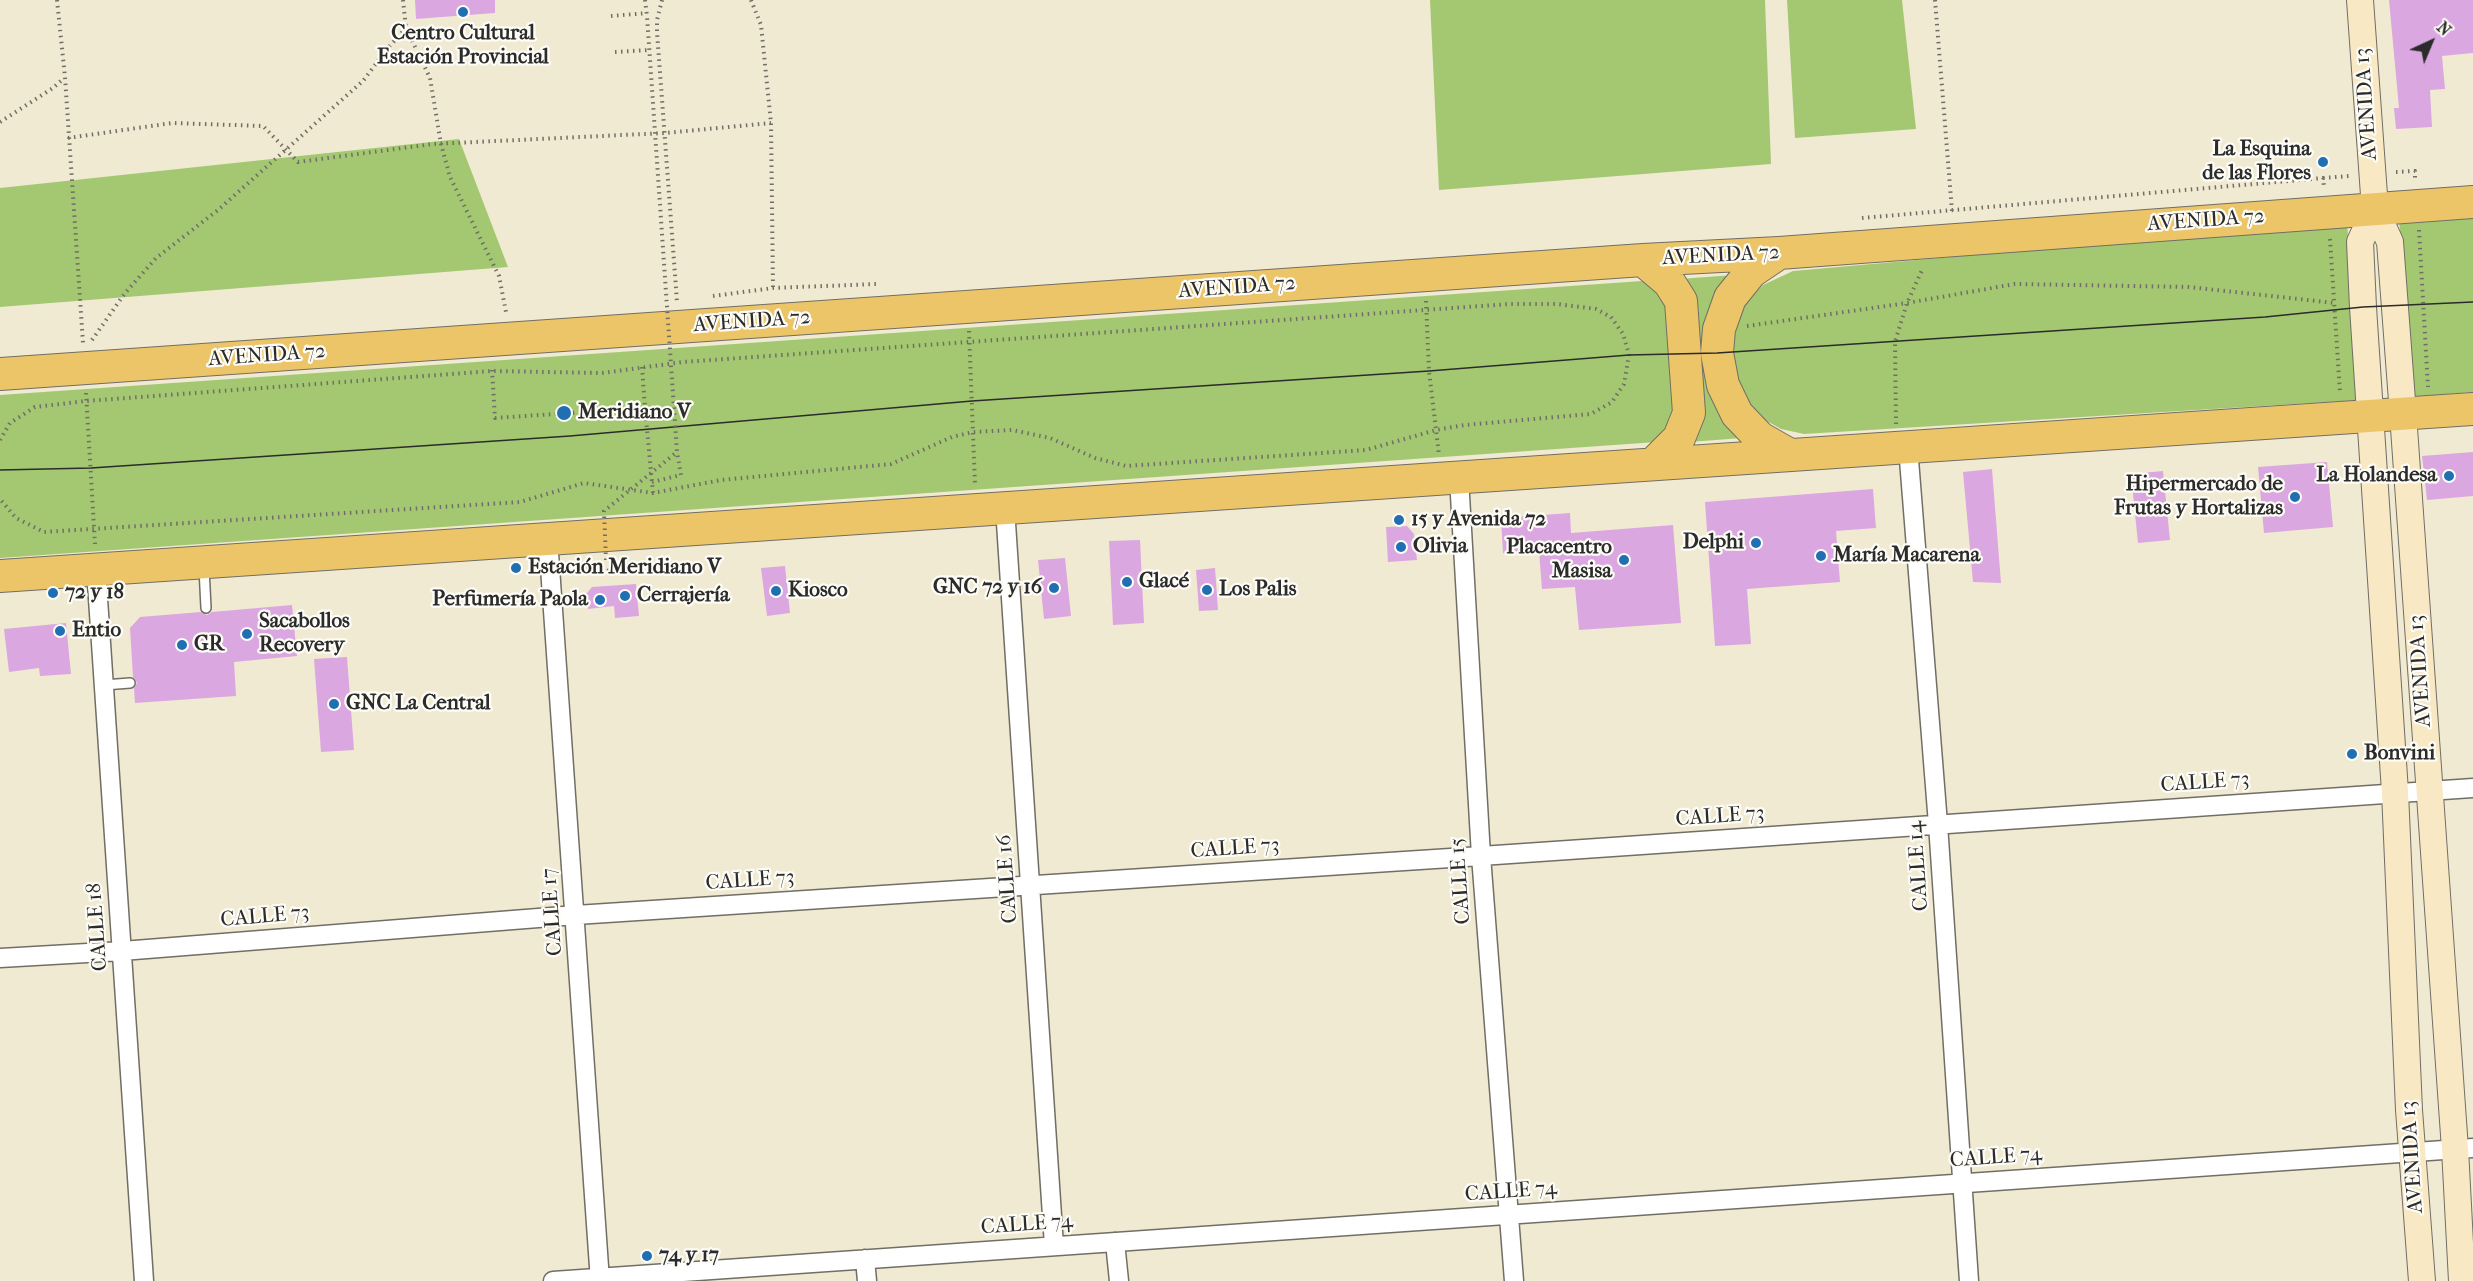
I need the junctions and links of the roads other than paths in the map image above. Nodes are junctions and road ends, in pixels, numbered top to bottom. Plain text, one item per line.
1 (2360, 0) edge
2 (2473, 202) edge
3 (2375, 209) junction
4 (1779, 253) junction
5 (1643, 260) junction
6 (0, 374) edge
7 (2473, 409) edge
8 (2403, 414) junction
9 (2370, 416) junction
10 (1908, 447) junction
11 (1790, 455) junction
12 (1653, 464) junction
13 (1450, 478) junction
14 (991, 509) junction
15 (548, 539) junction
16 (204, 562) junction
17 (96, 569) junction
18 (0, 576) edge
19 (206, 608) dead end
20 (130, 683) dead end
21 (104, 685) junction
22 (2473, 788) edge
23 (2429, 791) junction
24 (2395, 792) junction
25 (1938, 824) junction
26 (1481, 856) junction
27 (1031, 884) junction
28 (576, 915) junction
29 (123, 951) junction
30 (0, 958) edge
31 (2464, 1148) edge
32 (2412, 1152) junction
33 (1962, 1183) junction
34 (1509, 1215) junction
35 (1116, 1242) junction
36 (1054, 1246) junction
37 (866, 1259) junction
38 (600, 1279) edge
39 (144, 1281) edge
40 (553, 1281) edge
41 (867, 1281) edge
42 (1119, 1281) edge
43 (1514, 1281) edge
44 (1969, 1281) edge
45 (2422, 1281) edge
46 (2462, 1281) edge

1 - 3 street, AVENIDA 13
2 - 3 highway, AVENIDA 72
3 - 4 highway, AVENIDA 72
3 - 8 street, AVENIDA 13
3 - 9 street, AVENIDA 13
4 - 5 highway, AVENIDA 72
4 - 11 highway
5 - 6 highway, AVENIDA 72
5 - 12 highway
7 - 8 highway
8 - 9 highway
8 - 23 street, AVENIDA 13
9 - 10 highway
9 - 24 street, AVENIDA 13
10 - 11 highway
10 - 25 street, CALLE 14
11 - 12 highway
12 - 13 highway
13 - 14 highway
13 - 26 street, CALLE 15
14 - 15 highway
14 - 27 street, CALLE 16
15 - 16 highway
15 - 28 street, CALLE 17
16 - 17 highway
16 - 19 lane
17 - 18 highway
17 - 21 street, CALLE 18
20 - 21 lane
21 - 29 street, CALLE 18
22 - 23 street, CALLE 73
23 - 24 street, CALLE 73
23 - 31 street, AVENIDA 13
24 - 25 street, CALLE 73
24 - 32 street, AVENIDA 13
25 - 26 street, CALLE 73
25 - 33 street, CALLE 14
26 - 27 street, CALLE 73
26 - 34 street, CALLE 15
27 - 28 street, CALLE 73
27 - 36 street, CALLE 16
28 - 29 street, CALLE 73
28 - 38 street, CALLE 17
29 - 30 street, CALLE 73
29 - 39 street, CALLE 18
31 - 32 street, CALLE 74
31 - 46 street, AVENIDA 13
32 - 33 street, CALLE 74
32 - 45 street, AVENIDA 13
33 - 34 street, CALLE 74
33 - 44 street, CALLE 14
34 - 35 street, CALLE 74
34 - 43 street, CALLE 15
35 - 36 street, CALLE 74
35 - 42 street
36 - 37 street, CALLE 74
37 - 38 street, CALLE 74
37 - 41 street
38 - 40 street, CALLE 74

